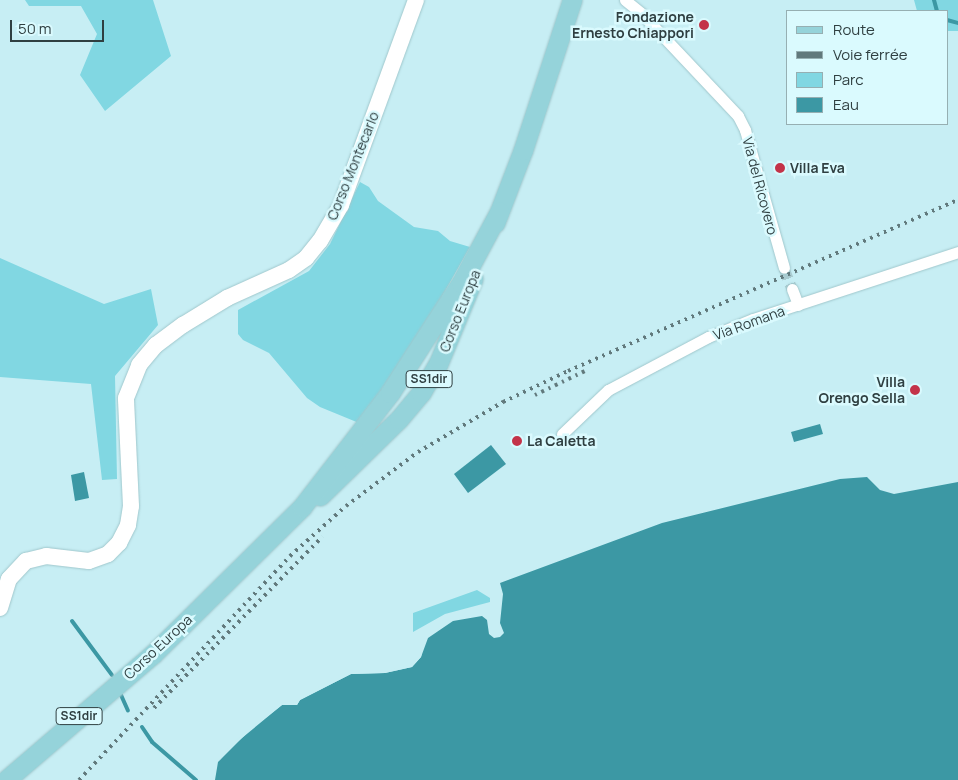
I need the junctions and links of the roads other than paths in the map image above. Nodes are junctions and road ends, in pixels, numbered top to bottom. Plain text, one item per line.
1 (416, 0) edge
2 (572, 0) edge
3 (625, 0) edge
4 (499, 212) junction
5 (958, 252) edge
6 (784, 268) tunnel mouth
7 (792, 289) tunnel mouth
8 (798, 305) junction
9 (390, 393) junction
10 (408, 409) junction
11 (562, 434) dead end
12 (302, 507) junction
13 (0, 608) edge
14 (6, 780) edge

1 - 13 main road, Corso Montecarlo
2 - 4 main road, Corso Europa / SS1dir
3 - 6 street, Via del Ricovero
4 - 9 main road, Corso Europa / SS1dir
4 - 10 main road, Corso Europa / SS1dir
5 - 8 street, Via Romana
7 - 8 street
8 - 11 street, Via Romana
9 - 10 main road
9 - 12 main road, Corso Europa / SS1dir
10 - 12 main road, Corso Europa / SS1dir
12 - 14 main road, Corso Europa / SS1dir

